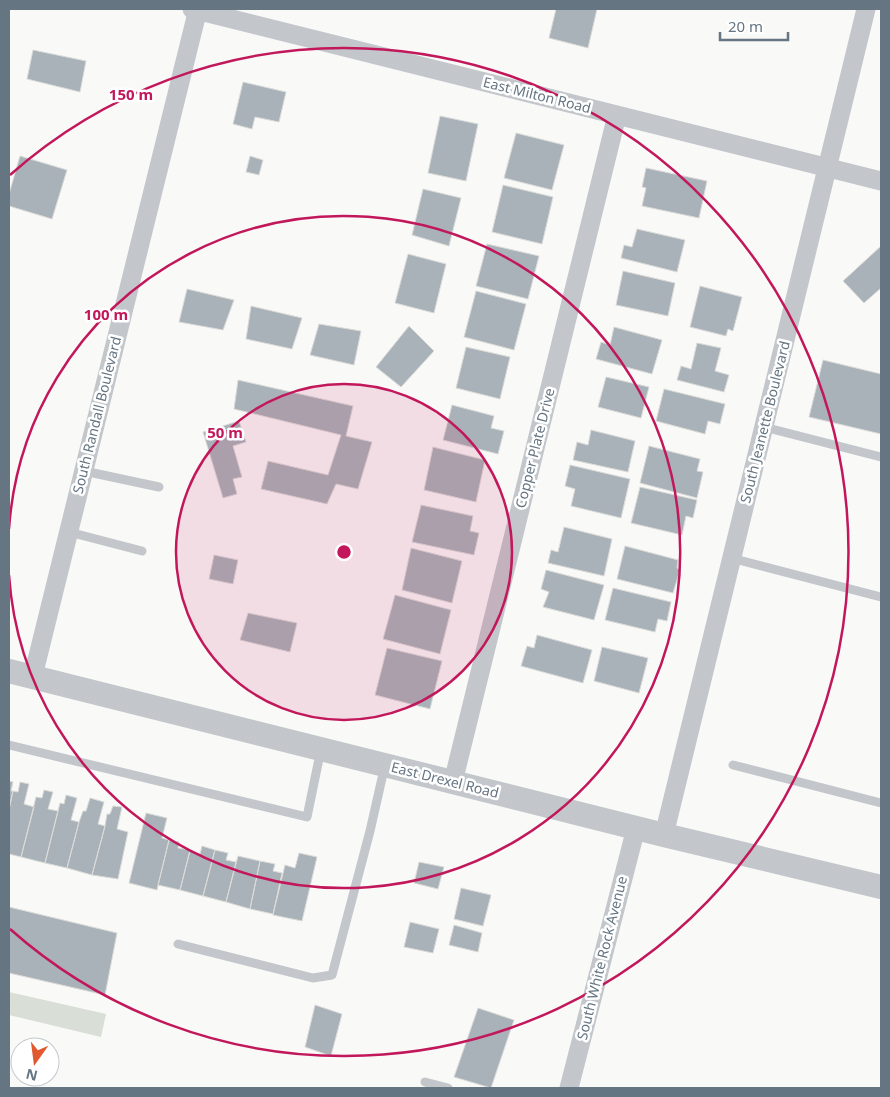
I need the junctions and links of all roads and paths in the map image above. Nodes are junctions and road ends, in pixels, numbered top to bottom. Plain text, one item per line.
1 (196, 9) edge
2 (866, 9) edge
3 (618, 115) junction
4 (827, 167) junction
5 (881, 180) edge
6 (764, 427) junction
7 (881, 457) edge
8 (84, 471) junction
9 (159, 488) dead end
10 (69, 532) junction
11 (142, 551) dead end
12 (731, 558) junction
13 (881, 597) edge
14 (9, 671) edge
15 (33, 676) junction
16 (9, 744) edge
17 (321, 749) junction
18 (385, 764) junction
19 (732, 765) dead end
20 (453, 782) junction
21 (881, 803) edge
22 (636, 828) junction
23 (664, 835) junction
24 (881, 887) edge
25 (178, 944) dead end
26 (425, 1082) dead end
27 (448, 1088) edge
28 (569, 1088) edge

1 - 3 street, East Milton Road
1 - 8 street, South Randall Boulevard
2 - 4 street, South Jeanette Boulevard
3 - 4 street, East Milton Road
3 - 20 street, Copper Plate Drive
4 - 5 street, East Milton Road
4 - 6 street, South Jeanette Boulevard
6 - 7 lane
6 - 12 street, South Jeanette Boulevard
8 - 9 lane
8 - 10 street, South Randall Boulevard
10 - 11 lane
10 - 15 street, South Randall Boulevard
12 - 13 lane
12 - 23 street, South Jeanette Boulevard
14 - 15 street, East Drexel Road
15 - 17 street, East Drexel Road
16 - 17 lane
17 - 18 street, East Drexel Road
18 - 20 street, East Drexel Road
18 - 25 lane
19 - 21 lane
20 - 22 street, East Drexel Road
22 - 23 street, East Drexel Road
22 - 28 street, South White Rock Avenue
23 - 24 street, East Drexel Road
26 - 27 lane

